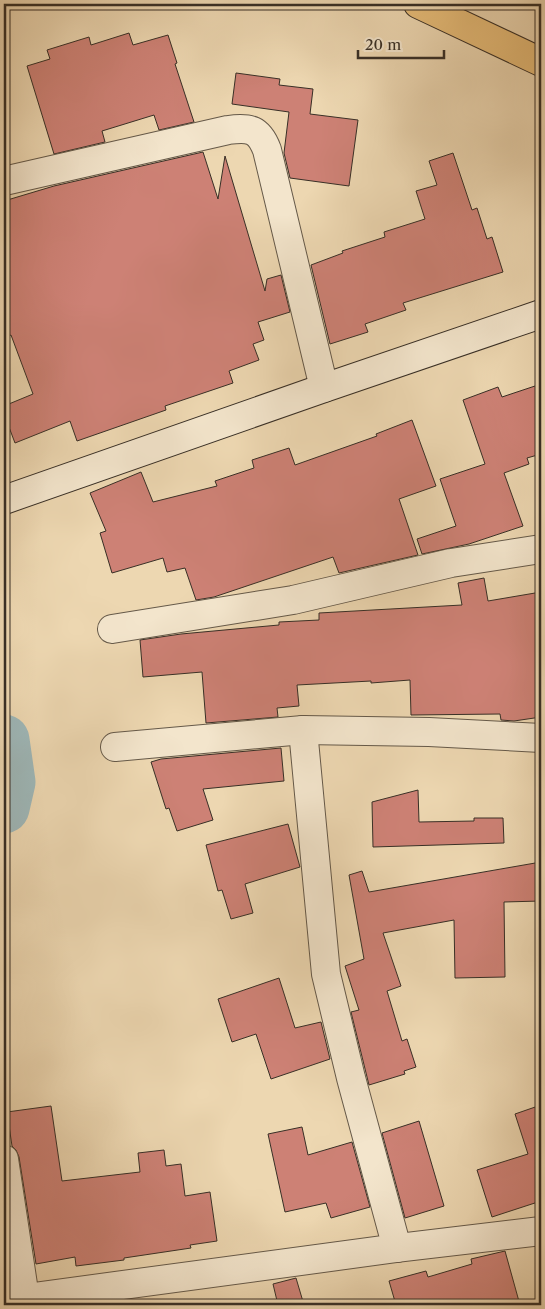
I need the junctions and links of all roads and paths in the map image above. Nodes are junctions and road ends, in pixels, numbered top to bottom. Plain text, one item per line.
1 (419, 4) edge
2 (541, 62) edge
3 (4, 181) edge
4 (541, 314) edge
5 (324, 388) junction
6 (4, 500) edge
7 (541, 549) edge
8 (112, 629) dead end
9 (304, 730) junction
10 (541, 738) edge
11 (115, 746) dead end
12 (4, 1159) edge
13 (541, 1231) edge
14 (397, 1248) junction
15 (14, 1300) edge

1 - 2 highway
3 - 5 street
4 - 5 street
5 - 6 street
7 - 8 street
9 - 10 street
9 - 11 street
9 - 14 street
12 - 15 street
13 - 14 street
14 - 15 street

